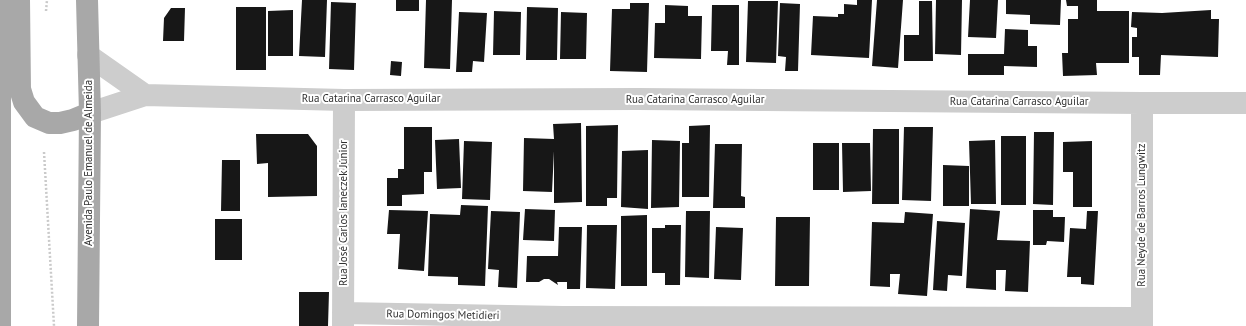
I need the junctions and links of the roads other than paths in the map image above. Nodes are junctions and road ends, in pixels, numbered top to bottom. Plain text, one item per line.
1 (0, 0) edge
2 (19, 0) edge
3 (87, 0) edge
4 (88, 55) junction
5 (145, 95) junction
6 (344, 100) junction
7 (1142, 103) junction
8 (1246, 103) edge
9 (90, 113) junction
10 (343, 319) edge
11 (563, 322) edge
12 (1142, 322) edge
13 (0, 326) edge
14 (88, 326) edge

1 - 13 main road
2 - 9 main road
3 - 4 main road, Avenida Paulo Emanuel de Almeida
4 - 5 street
4 - 9 main road, Avenida Paulo Emanuel de Almeida
5 - 6 street, Rua Catarina Carrasco Aguilar
5 - 9 street, Rua Catarina Carrasco Aguilar
6 - 7 street, Rua Catarina Carrasco Aguilar
6 - 10 street, Rua José Carlos Ianeczek Júnior
7 - 8 street, Rua Catarina Carrasco Aguilar
7 - 12 street, Rua Neyde de Barros Lungwitz
9 - 14 main road, Avenida Paulo Emanuel de Almeida
10 - 11 street, Rua Domingos Metidieri
11 - 12 street, Rua Domingos Metidieri

